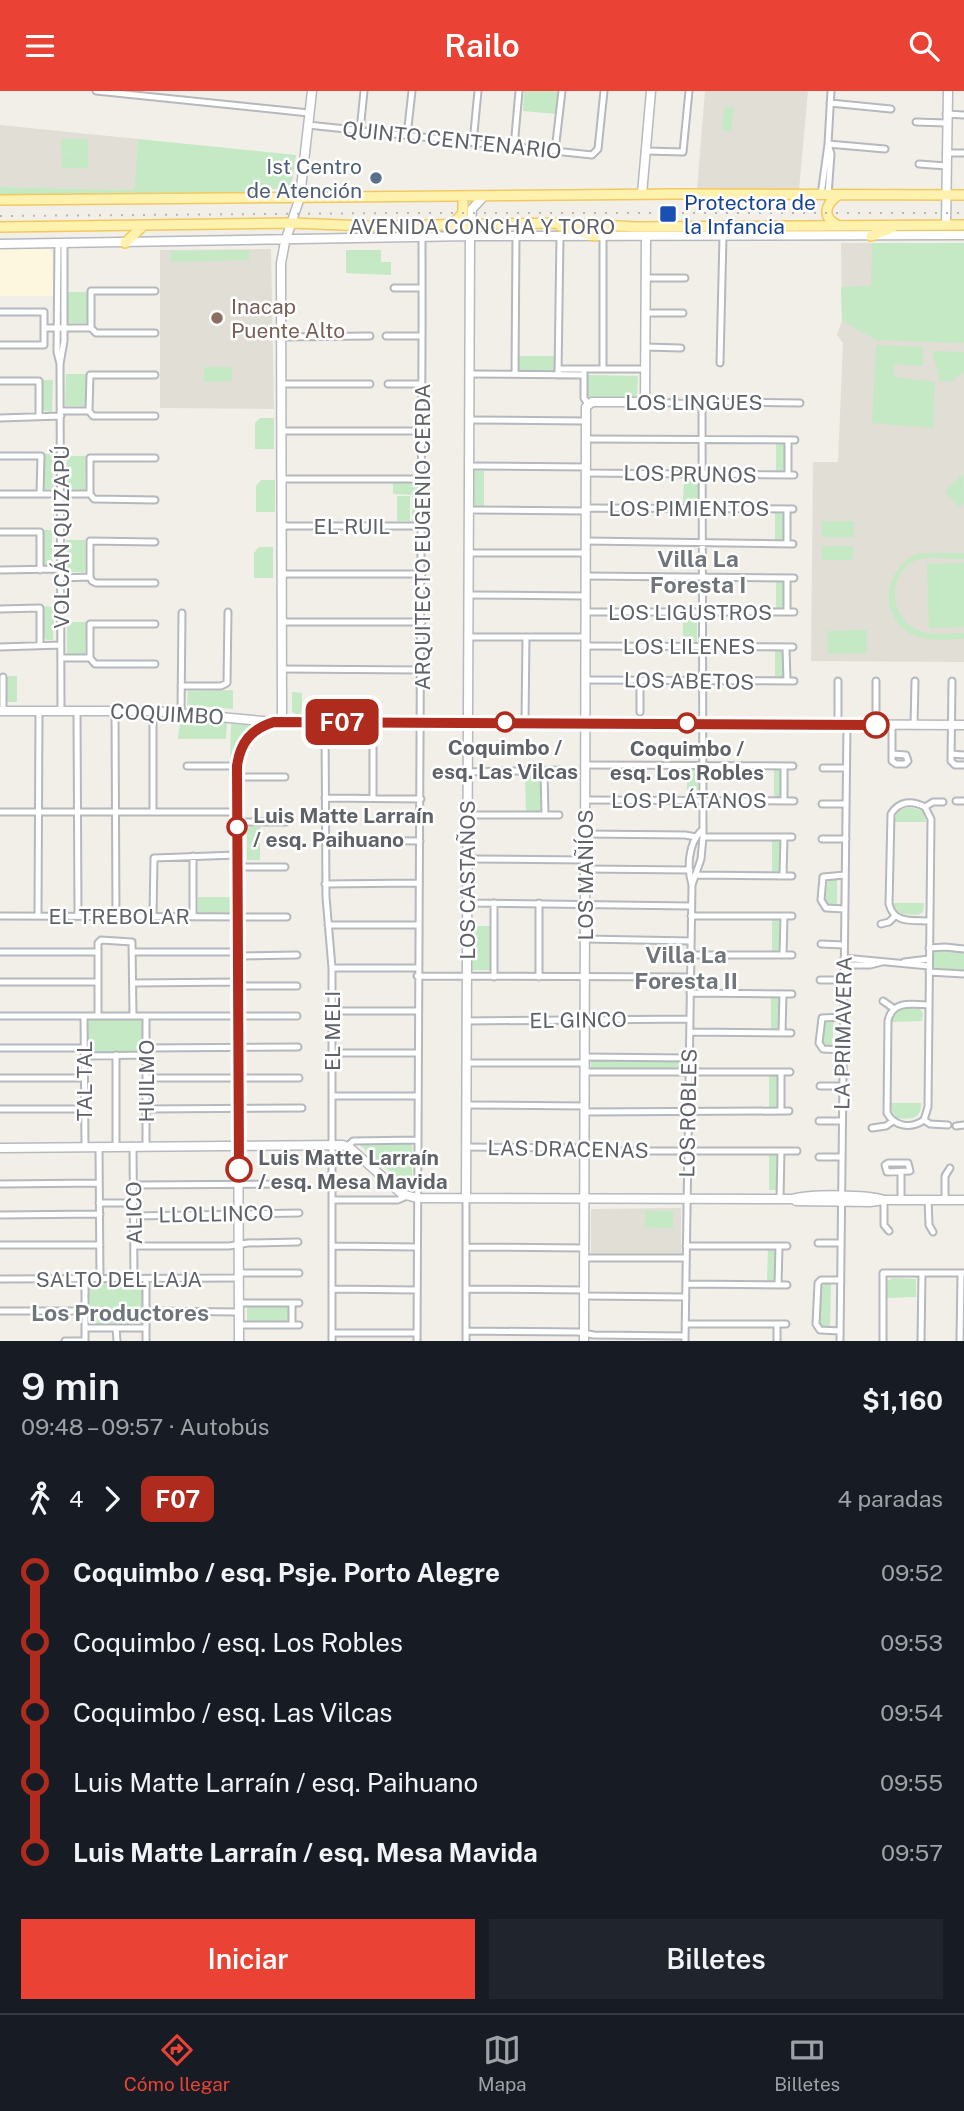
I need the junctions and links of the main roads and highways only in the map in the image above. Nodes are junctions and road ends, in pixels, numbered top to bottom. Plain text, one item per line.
1 (838, 195) junction
2 (964, 195) edge
3 (0, 200) edge
4 (463, 202) road end
5 (548, 223) junction
6 (453, 224) junction
7 (144, 225) junction
8 (900, 225) junction
9 (964, 225) edge
10 (838, 226) junction
11 (0, 227) edge
12 (599, 236) road end
13 (871, 236) road end
14 (125, 243) road end

1 - 2 main road, AVENIDA CONCHA Y TORO
1 - 3 main road, AVENIDA CONCHA Y TORO
1 - 10 main road
4 - 6 main road
5 - 6 main road, AVENIDA CONCHA Y TORO
5 - 10 main road, AVENIDA CONCHA Y TORO
5 - 12 main road
6 - 7 main road, AVENIDA CONCHA Y TORO
7 - 11 main road, AVENIDA CONCHA Y TORO
7 - 14 main road
8 - 9 main road, AVENIDA CONCHA Y TORO
8 - 10 main road, AVENIDA CONCHA Y TORO
8 - 13 main road

